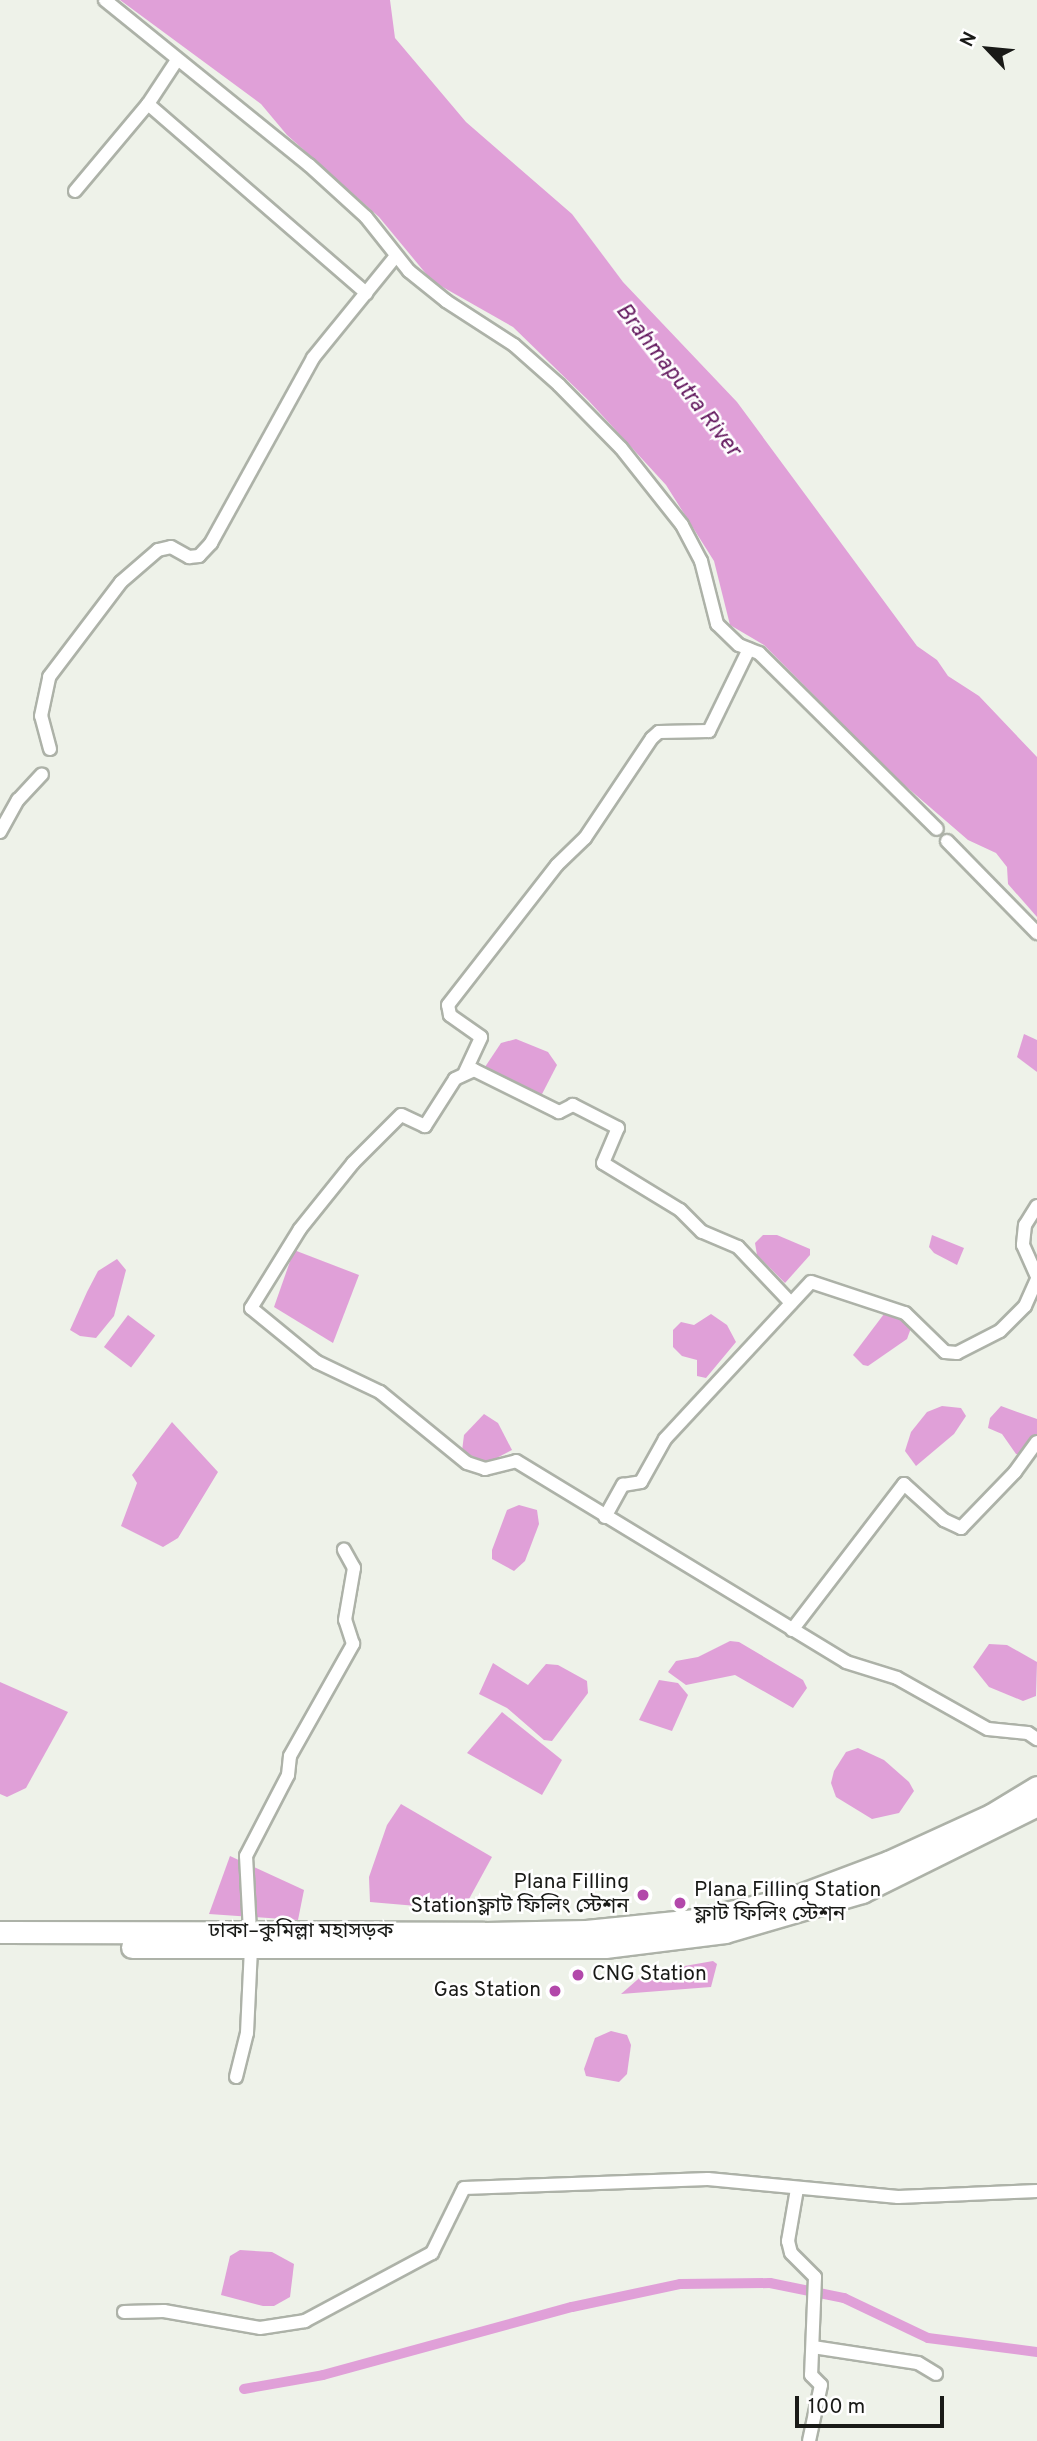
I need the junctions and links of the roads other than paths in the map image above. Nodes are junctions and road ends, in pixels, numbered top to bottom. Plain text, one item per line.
1 (105, 0) edge
2 (177, 60) junction
3 (148, 104) junction
4 (75, 191) dead end
5 (395, 257) junction
6 (366, 293) junction
7 (749, 649) junction
8 (50, 749) dead end
9 (42, 774) dead end
10 (937, 829) dead end
11 (0, 832) edge
12 (947, 841) dead end
13 (1037, 933) edge
14 (465, 1072) junction
15 (1037, 1206) edge
16 (1037, 1278) edge
17 (791, 1304) junction
18 (1037, 1442) edge
19 (605, 1517) junction
20 (344, 1550) dead end
21 (792, 1630) junction
22 (1037, 1739) edge
23 (1037, 1787) edge
24 (1037, 1805) edge
25 (0, 1932) edge
26 (251, 1940) junction
27 (0, 1945) edge
28 (236, 2077) dead end
29 (797, 2189) junction
30 (1037, 2192) edge
31 (124, 2312) dead end
32 (813, 2347) junction
33 (936, 2374) dead end
34 (809, 2441) edge

1 - 2 street
2 - 3 street
2 - 5 street
3 - 4 street
3 - 6 street
5 - 6 street
5 - 7 street
6 - 8 street
7 - 10 street
7 - 14 street
9 - 11 street
12 - 13 street
14 - 17 street
14 - 19 street
15 - 16 street
16 - 17 street
17 - 19 street
18 - 21 street
19 - 21 street
20 - 26 street
21 - 22 street
23 - 26 highway, ঢাকা–কুমিল্লা মহাসড়ক
24 - 26 highway, ঢাকা–কুমিল্লা মহাসড়ক
25 - 26 highway, ঢাকা–কুমিল্লা মহাসড়ক
26 - 27 highway, ঢাকা–কুমিল্লা মহাসড়ক
26 - 28 street
29 - 30 street
29 - 31 street
29 - 32 street
32 - 33 street
32 - 34 street

